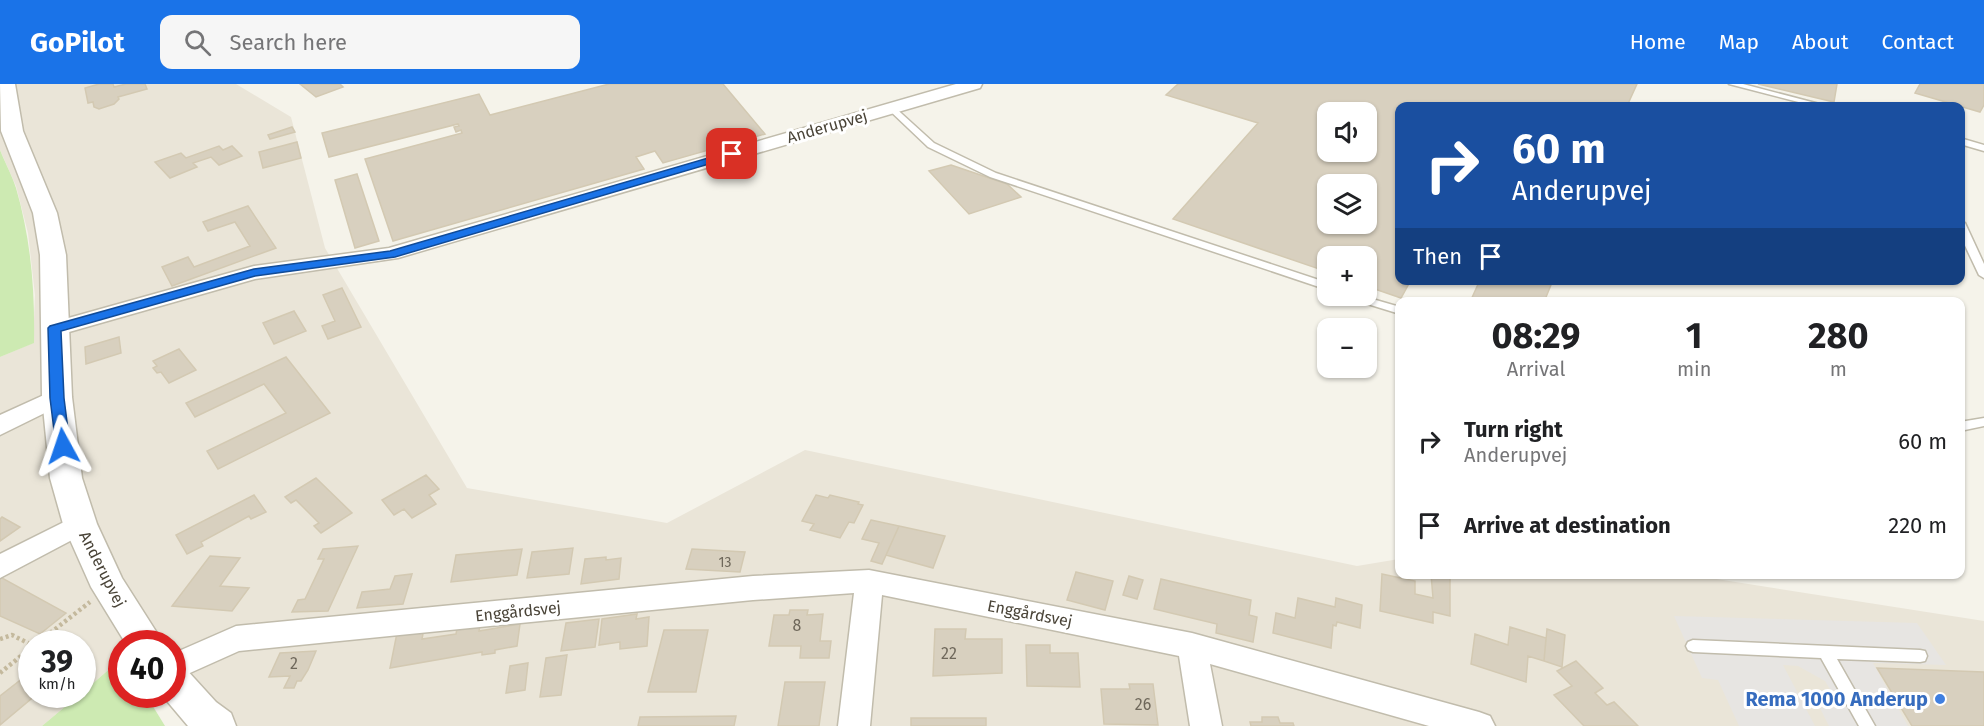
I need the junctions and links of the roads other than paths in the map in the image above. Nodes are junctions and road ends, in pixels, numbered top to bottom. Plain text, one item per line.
1 (4, 84) edge
2 (974, 84) edge
3 (1733, 84) edge
4 (1806, 102) edge
5 (891, 107) junction
6 (6, 124) edge
7 (1965, 142) edge
8 (1984, 148) edge
9 (1965, 234) edge
10 (1984, 275) edge
11 (1317, 283) edge
12 (1377, 304) edge
13 (1395, 309) edge
14 (54, 328) junction
15 (57, 398) junction
16 (1984, 422) edge
17 (0, 426) edge
18 (1965, 426) edge
19 (80, 524) junction
20 (0, 567) edge
21 (869, 581) junction
22 (137, 630) edge
23 (1192, 646) junction
24 (1693, 646) dead end
25 (1825, 652) junction
26 (1920, 656) dead end
27 (186, 662) edge
28 (186, 696) edge
29 (217, 726) edge
30 (854, 726) edge
31 (1206, 726) edge
32 (1479, 726) edge
33 (1867, 726) edge

1 - 6 street, Anderupvej
2 - 5 street, Anderupvej
3 - 4 lane
5 - 11 lane
5 - 14 street, Anderupvej
6 - 14 street, Anderupvej
7 - 8 lane
9 - 10 lane
12 - 13 lane
14 - 15 street, Anderupvej
15 - 17 street
15 - 19 street, Anderupvej
16 - 18 lane
19 - 20 street, Anderupvej
19 - 22 street, Anderupvej
21 - 23 street, Enggårdsvej
21 - 27 street, Enggårdsvej
21 - 30 street
23 - 31 street
23 - 32 street, Enggårdsvej
24 - 25 lane
25 - 26 lane
25 - 33 lane
28 - 29 street

